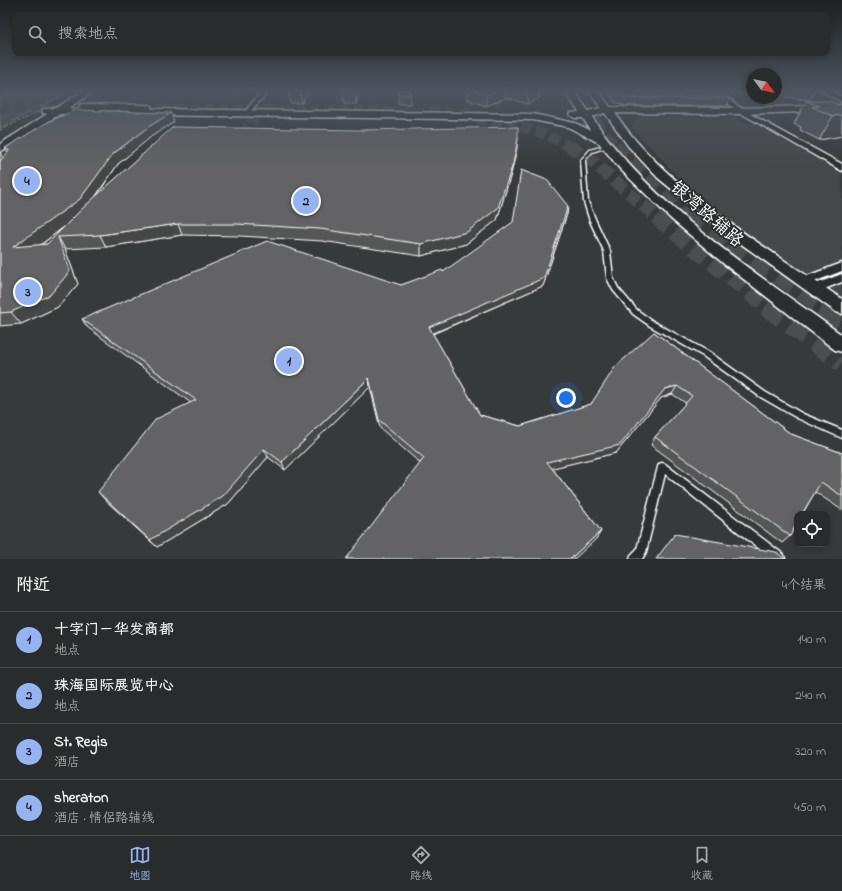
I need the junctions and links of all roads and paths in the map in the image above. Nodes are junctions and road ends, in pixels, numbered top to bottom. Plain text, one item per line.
1 (44, 116) edge
2 (46, 116) edge
3 (538, 116) edge
4 (587, 116) edge
5 (612, 116) edge
6 (755, 116) edge
7 (756, 116) edge
8 (0, 142) edge
9 (606, 144) junction
10 (0, 149) edge
11 (842, 163) edge
12 (842, 168) edge
13 (842, 267) edge
14 (842, 278) edge
15 (808, 286) junction
16 (842, 308) edge
17 (842, 345) edge
18 (842, 434) edge
19 (635, 559) edge
20 (780, 559) edge

1 - 8 main road
2 - 10 main road
3 - 9 main road
4 - 9 main road, 银湾路辅路
5 - 15 main road, 银湾路辅路
6 - 12 street
7 - 11 street
9 - 17 main road, 银湾路辅路
9 - 18 lane
13 - 15 street
14 - 15 street
15 - 16 main road, 银湾路辅路
19 - 20 lane

